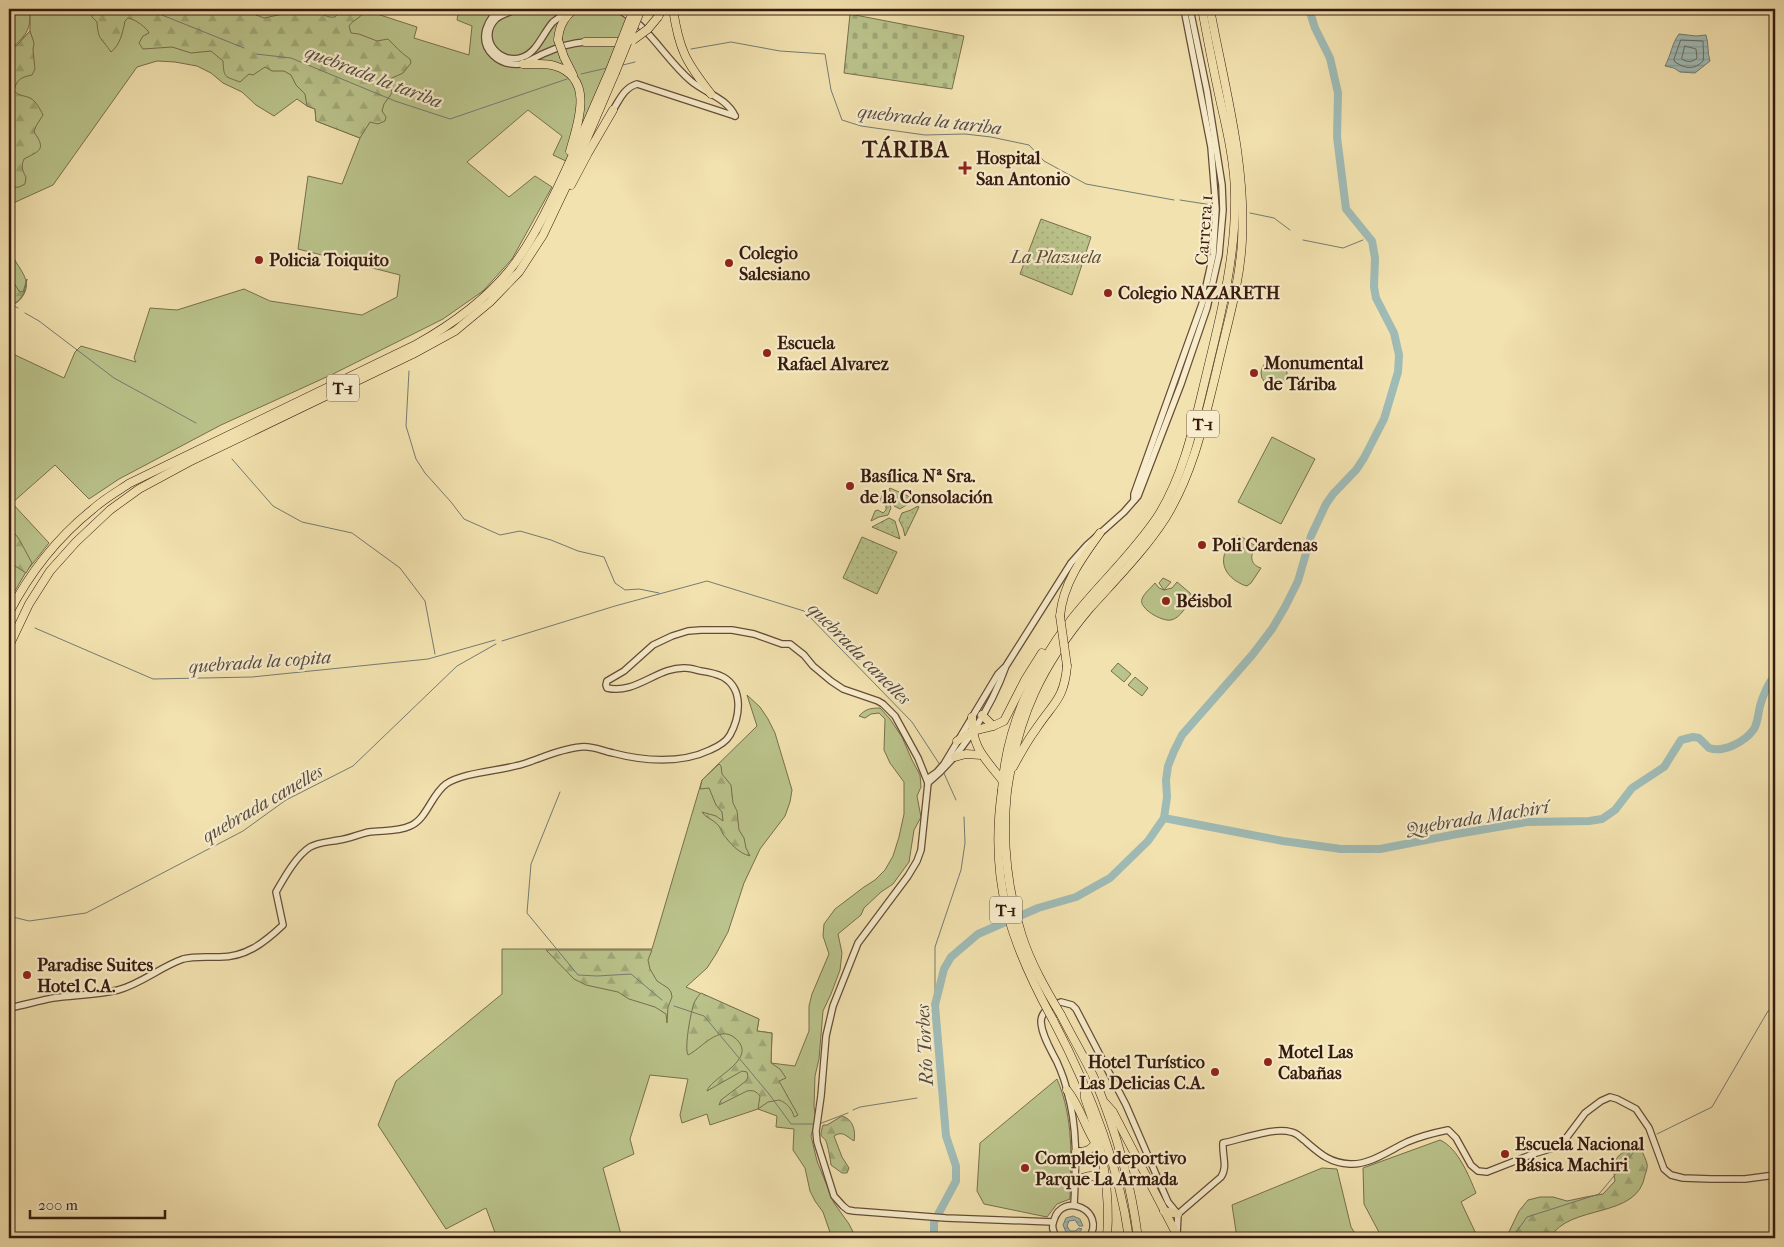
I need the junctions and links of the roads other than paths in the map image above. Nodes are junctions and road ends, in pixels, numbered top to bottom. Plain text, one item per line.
1 (502, 9) edge
2 (518, 9) edge
3 (574, 9) edge
4 (615, 9) edge
5 (634, 9) edge
6 (640, 9) edge
7 (662, 9) edge
8 (674, 9) edge
9 (1184, 9) edge
10 (1190, 9) edge
11 (1202, 9) edge
12 (1210, 9) edge
13 (1215, 9) edge
14 (1216, 38) junction
15 (585, 42) joint
16 (523, 64) junction
17 (612, 71) junction
18 (579, 87) junction
19 (711, 94) junction
20 (614, 110) joint
21 (562, 179) junction
22 (558, 206) junction
23 (1134, 501) junction
24 (1100, 533) junction
25 (1082, 607) junction
26 (9, 613) edge
27 (9, 646) edge
28 (1006, 666) junction
29 (982, 716) junction
30 (972, 717) junction
31 (993, 726) junction
32 (972, 731) junction
33 (957, 741) junction
34 (981, 755) junction
35 (955, 757) junction
36 (945, 765) junction
37 (1010, 773) junction
38 (1002, 780) junction
39 (928, 781) junction
40 (1005, 791) junction
41 (9, 1008) edge
42 (1085, 1087) junction
43 (1067, 1090) junction
44 (1102, 1100) junction
45 (1097, 1141) junction
46 (1076, 1152) junction
47 (1775, 1175) edge
48 (1075, 1184) junction
49 (1107, 1184) junction
50 (1074, 1205) junction
51 (1164, 1212) junction
52 (1178, 1214) junction
53 (1053, 1222) junction
54 (1177, 1235) joint
55 (1057, 1238) edge
56 (1089, 1238) edge
57 (1107, 1238) edge
58 (1129, 1238) edge
59 (1138, 1238) edge

1 - 16 street
2 - 3 street
3 - 18 highway, bridge
4 - 19 street
5 - 17 highway, T-1, bridge
6 - 17 highway, T-1, bridge
7 - 15 highway, bridge
8 - 19 highway
9 - 23 street, Carrera 1
10 - 23 street, Carrera 1
11 - 25 highway, T-1
12 - 14 highway, T-1
13 - 14 highway
14 - 37 highway, T-1
15 - 16 street
16 - 18 highway
17 - 21 highway, T-1
17 - 22 highway, T-1
18 - 21 highway
19 - 20 street
20 - 22 highway
21 - 26 highway, T-1
22 - 27 highway, T-1
23 - 24 street, Carrera 1
24 - 28 street, Carrera 1
24 - 37 highway, bridge
25 - 31 highway
25 - 38 highway, T-1
28 - 29 street
28 - 30 street
29 - 31 highway
29 - 32 street
30 - 32 highway
30 - 33 street
31 - 32 highway
32 - 33 highway
32 - 34 highway
32 - 35 street
33 - 36 street
34 - 35 highway
34 - 38 highway
35 - 36 street
36 - 39 street
37 - 40 highway, T-1
38 - 40 highway, T-1
39 - 41 street
39 - 53 street
40 - 42 highway, T-1, bridge
40 - 44 highway, T-1, bridge
42 - 45 highway, T-1
42 - 58 highway
43 - 45 highway
43 - 46 street
43 - 52 street
44 - 51 highway
44 - 59 highway, T-1
45 - 46 highway
45 - 49 highway, T-1
46 - 48 street
47 - 52 street
48 - 49 highway
48 - 50 street
49 - 57 highway, T-1
50 - 53 street
50 - 56 street
51 - 52 highway
51 - 54 highway
52 - 54 street
53 - 55 street

